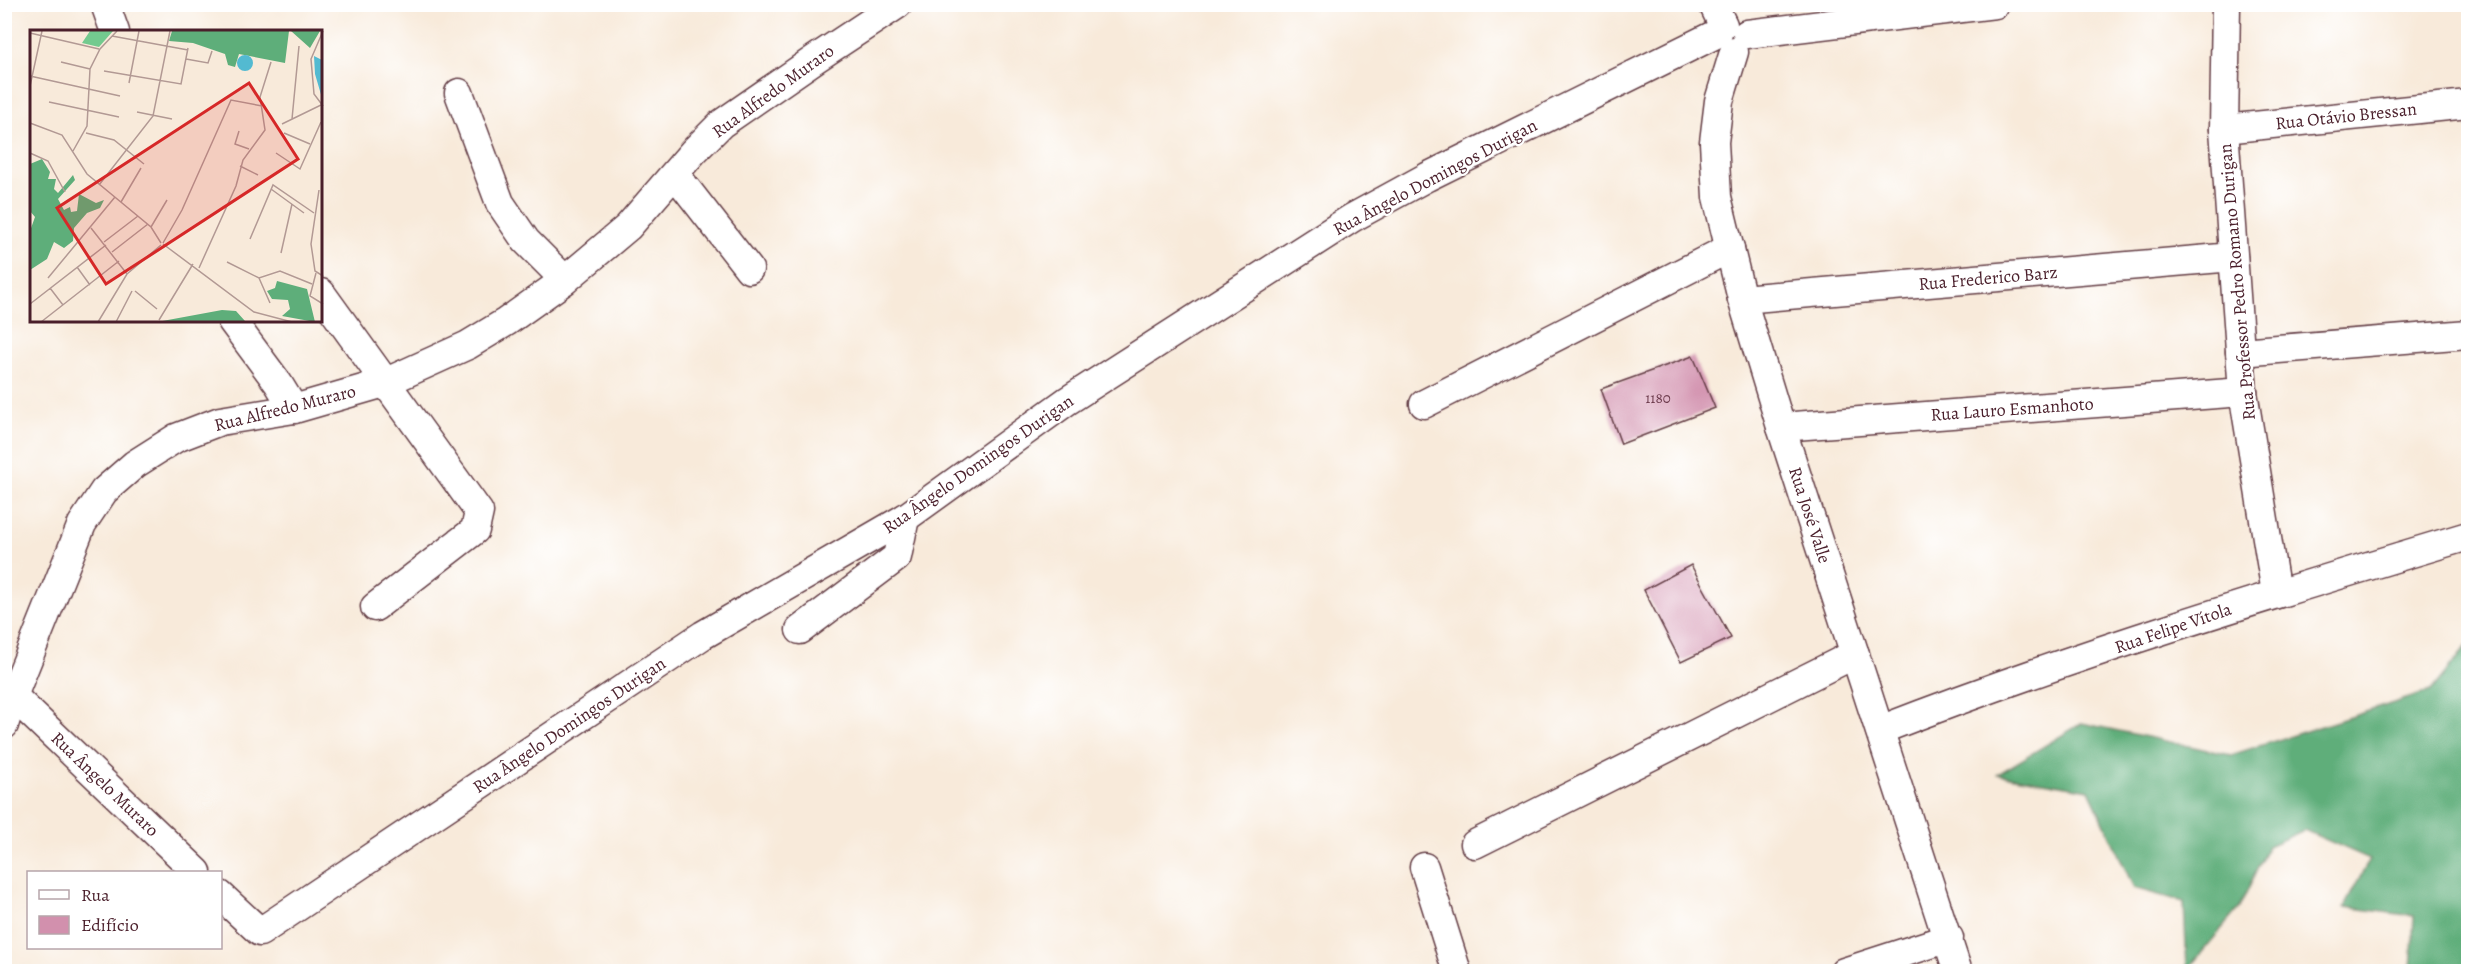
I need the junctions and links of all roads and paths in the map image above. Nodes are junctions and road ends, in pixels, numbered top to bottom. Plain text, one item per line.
1 (105, 4) edge
2 (898, 4) edge
3 (1995, 4) edge
4 (2226, 4) edge
5 (1727, 29) edge
6 (114, 30) edge
7 (459, 93) dead end
8 (2469, 104) edge
9 (2224, 129) junction
10 (675, 174) junction
11 (1730, 248) junction
12 (2233, 257) junction
13 (749, 269) dead end
14 (565, 280) junction
15 (322, 294) edge
16 (1742, 299) junction
17 (233, 322) edge
18 (2469, 334) edge
19 (2240, 352) junction
20 (384, 383) junction
21 (2243, 392) junction
22 (1424, 404) dead end
23 (294, 409) junction
24 (1781, 427) junction
25 (905, 518) junction
26 (2469, 536) edge
27 (2276, 593) junction
28 (375, 607) dead end
29 (800, 630) dead end
30 (1855, 654) junction
31 (14, 696) junction
32 (4, 725) edge
33 (1880, 730) junction
34 (1475, 844) dead end
35 (1424, 867) dead end
36 (195, 871) edge
37 (222, 897) edge
38 (1949, 938) junction
39 (1457, 972) edge
40 (1844, 972) edge
41 (1958, 972) edge

1 - 6 street
2 - 10 street, Rua Alfredo Muraro
3 - 5 street, Rua Ângelo Domingos Durigan
4 - 9 street, Rua Professor Pedro Romano Durigan
5 - 11 street, Rua José Valle
5 - 25 street, Rua Ângelo Domingos Durigan
7 - 14 street
8 - 9 street, Rua Otávio Bressan
9 - 12 street, Rua Professor Pedro Romano Durigan
10 - 13 street
10 - 14 street, Rua Alfredo Muraro
11 - 16 street, Rua José Valle
11 - 22 street
12 - 16 street, Rua Frederico Barz
12 - 19 street, Rua Professor Pedro Romano Durigan
14 - 20 street, Rua Alfredo Muraro
15 - 20 street
16 - 24 street, Rua José Valle
17 - 23 street
18 - 19 street
19 - 21 street, Rua Professor Pedro Romano Durigan
20 - 23 street, Rua Alfredo Muraro
20 - 28 street
21 - 24 street, Rua Lauro Esmanhoto
21 - 27 street, Rua Professor Pedro Romano Durigan
23 - 31 street, Rua Alfredo Muraro
24 - 30 street, Rua José Valle
25 - 29 street
25 - 37 street, Rua Ângelo Domingos Durigan
26 - 27 street, Rua Felipe Vítola
27 - 33 street, Rua Felipe Vítola
30 - 33 street, Rua José Valle
30 - 34 street
31 - 32 street, Rua Alfredo Muraro
31 - 36 street, Rua Ângelo Muraro
33 - 38 street, Rua José Valle
35 - 39 street
38 - 40 street
38 - 41 street, Rua José Valle

